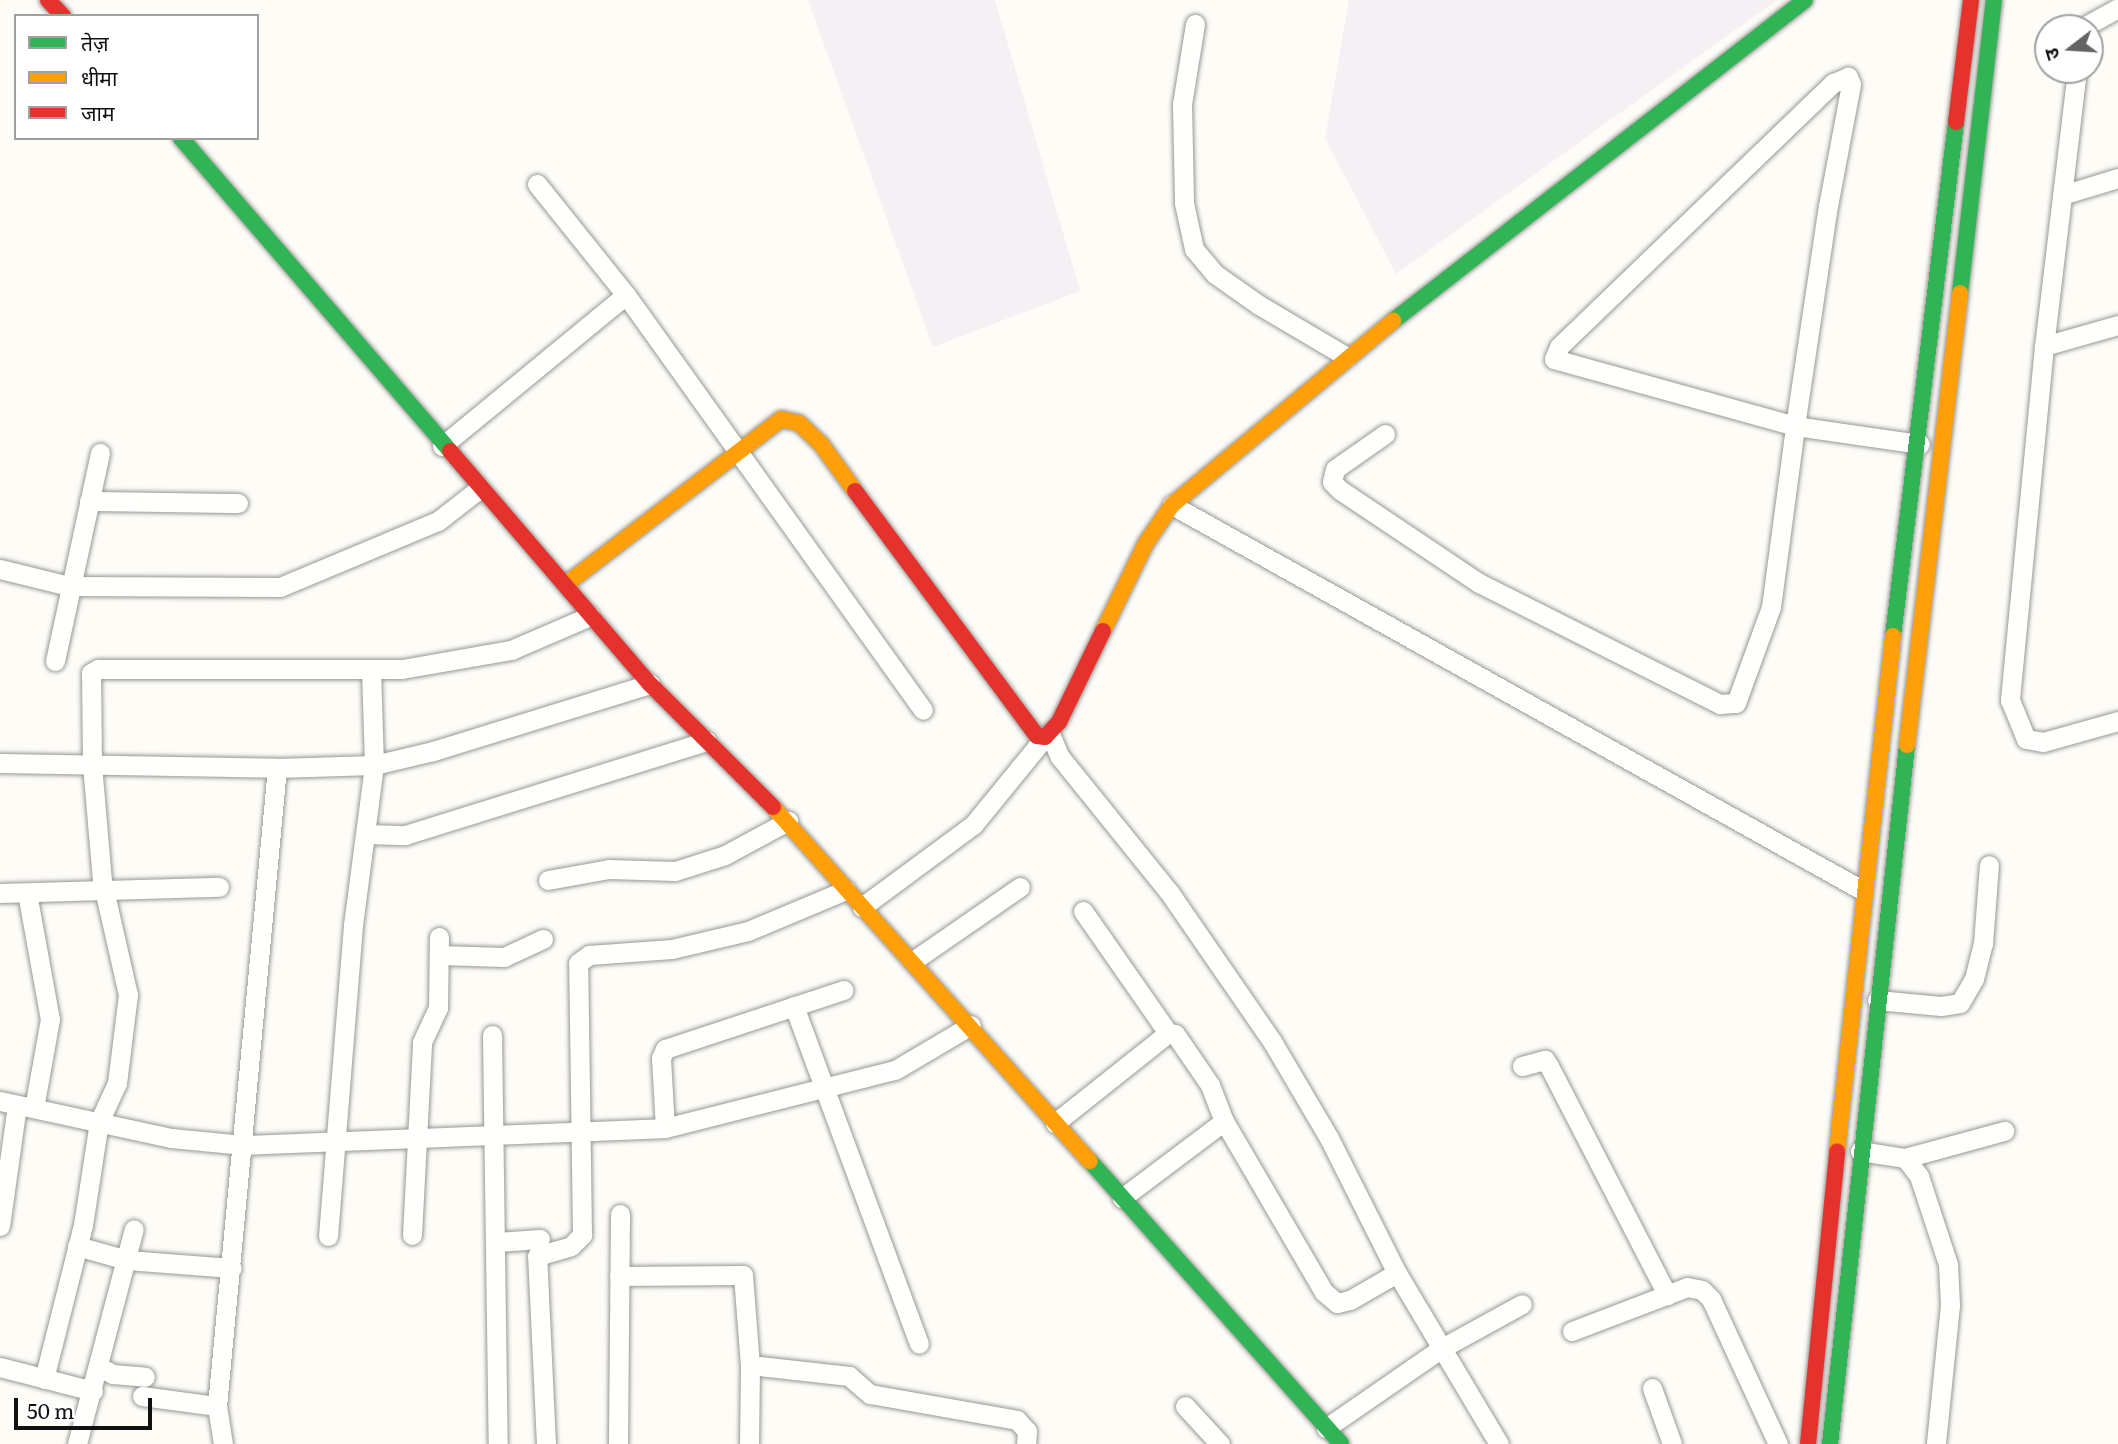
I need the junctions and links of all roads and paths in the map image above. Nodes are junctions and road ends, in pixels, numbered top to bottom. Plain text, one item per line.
1 (48, 0) edge
2 (1805, 0) edge
3 (1971, 0) edge
4 (1994, 0) edge
5 (61, 14) edge
6 (1195, 24) dead end
7 (2075, 84) edge
8 (183, 140) edge
9 (2118, 178) edge
10 (537, 184) dead end
11 (2062, 195) junction
12 (626, 295) junction
13 (2118, 325) edge
14 (2044, 346) junction
15 (1347, 357) junction
16 (1795, 426) junction
17 (1385, 434) dead end
18 (1920, 444) junction
19 (442, 446) junction
20 (100, 453) dead end
21 (738, 456) junction
22 (479, 489) junction
23 (89, 501) junction
24 (238, 503) dead end
25 (1172, 505) junction
26 (0, 569) edge
27 (565, 585) junction
28 (69, 586) junction
29 (590, 616) junction
30 (55, 662) dead end
31 (371, 670) junction
32 (650, 684) junction
33 (923, 710) dead end
34 (2118, 721) edge
35 (1047, 735) junction
36 (707, 741) junction
37 (0, 763) edge
38 (92, 764) junction
39 (374, 765) junction
40 (277, 768) junction
41 (789, 821) junction
42 (367, 834) junction
43 (1989, 865) dead end
44 (548, 880) dead end
45 (219, 887) dead end
46 (1020, 887) dead end
47 (846, 890) junction
48 (1862, 890) junction
49 (104, 892) junction
50 (0, 893) edge
51 (27, 893) junction
52 (862, 906) junction
53 (1083, 911) dead end
54 (543, 939) dead end
55 (913, 961) junction
56 (843, 990) dead end
57 (1877, 1000) junction
58 (794, 1006) junction
59 (971, 1025) junction
60 (1168, 1033) junction
61 (492, 1035) dead end
62 (1522, 1066) dead end
63 (823, 1089) junction
64 (17, 1105) edge
65 (1224, 1121) junction
66 (99, 1122) junction
67 (1055, 1123) junction
68 (665, 1128) junction
69 (580, 1131) junction
70 (2004, 1132) dead end
71 (496, 1134) junction
72 (420, 1138) junction
73 (334, 1142) junction
74 (244, 1145) junction
75 (1860, 1152) junction
76 (1905, 1157) junction
77 (1122, 1198) junction
78 (620, 1214) dead end
79 (0, 1226) edge
80 (134, 1230) dead end
81 (412, 1235) dead end
82 (328, 1236) dead end
83 (540, 1239) dead end
84 (497, 1242) junction
85 (77, 1246) junction
86 (127, 1260) junction
87 (232, 1268) junction
88 (1398, 1273) junction
89 (619, 1276) junction
90 (1667, 1296) junction
91 (1522, 1304) dead end
92 (1572, 1331) dead end
93 (919, 1344) dead end
94 (1441, 1348) junction
95 (750, 1365) junction
96 (0, 1367) edge
97 (99, 1367) junction
98 (44, 1379) junction
99 (1652, 1388) dead end
100 (93, 1391) junction
101 (217, 1406) junction
102 (1185, 1406) dead end
103 (1326, 1428) junction
104 (1809, 1439) edge
105 (76, 1444) edge
106 (223, 1444) edge
107 (498, 1444) edge
108 (546, 1444) edge
109 (618, 1444) edge
110 (750, 1444) edge
111 (1026, 1444) edge
112 (1220, 1444) edge
113 (1341, 1444) edge
114 (1499, 1444) edge
115 (1672, 1444) edge
116 (1778, 1444) edge
117 (1784, 1444) edge
118 (1830, 1444) edge
119 (1936, 1444) edge

1 - 5 street
2 - 15 street
3 - 18 street
4 - 57 street
6 - 15 street
7 - 11 street
8 - 19 street
9 - 11 street
10 - 12 street
11 - 14 street
12 - 19 street
12 - 21 street
13 - 14 street
14 - 34 street
15 - 25 street
16 - 16 street
16 - 17 street
16 - 18 street
18 - 48 street
19 - 22 street
20 - 23 street
21 - 27 street
21 - 33 street
21 - 35 street
22 - 27 street
22 - 28 street
23 - 24 street
23 - 28 street
25 - 35 street
25 - 48 street
26 - 28 street
27 - 29 street
28 - 30 street
29 - 31 street
29 - 32 street
31 - 38 street
31 - 39 street
32 - 36 street
32 - 39 street
35 - 52 street
35 - 88 street
36 - 41 street
36 - 42 street
37 - 38 street
38 - 40 street
38 - 49 street
39 - 40 street
39 - 42 street
40 - 74 street
41 - 44 street
41 - 47 street
42 - 73 street
43 - 57 street
45 - 49 street
46 - 55 street
47 - 52 street
47 - 69 street
48 - 104 street
49 - 51 street
49 - 66 street
50 - 51 street
51 - 64 street
52 - 55 street
53 - 60 street
54 - 72 street
55 - 59 street
56 - 58 street
57 - 75 street
58 - 63 street
58 - 68 street
59 - 63 street
59 - 67 street
60 - 65 street
60 - 67 street
61 - 71 street
62 - 90 street
63 - 68 street
63 - 93 street
64 - 66 street
64 - 79 street
65 - 77 street
65 - 88 street
66 - 74 street
66 - 85 street
67 - 77 street
68 - 69 street
69 - 71 street
69 - 108 street
70 - 76 street
71 - 72 street
71 - 84 street
72 - 73 street
72 - 81 street
73 - 74 street
73 - 82 street
74 - 87 street
75 - 76 street
75 - 118 street
76 - 119 street
77 - 103 street
78 - 89 street
80 - 86 street
83 - 84 street
84 - 107 street
85 - 86 street
85 - 98 street
86 - 87 street
86 - 97 street
87 - 101 street
88 - 94 street
89 - 95 street
89 - 109 street
90 - 92 street
90 - 116 street
91 - 94 street
94 - 103 street
94 - 114 street
95 - 110 street
95 - 111 street
96 - 98 street
97 - 100 street
97 - 101 street
98 - 100 street
99 - 115 street
100 - 105 street
101 - 106 street
102 - 112 street
103 - 113 street
104 - 117 street

